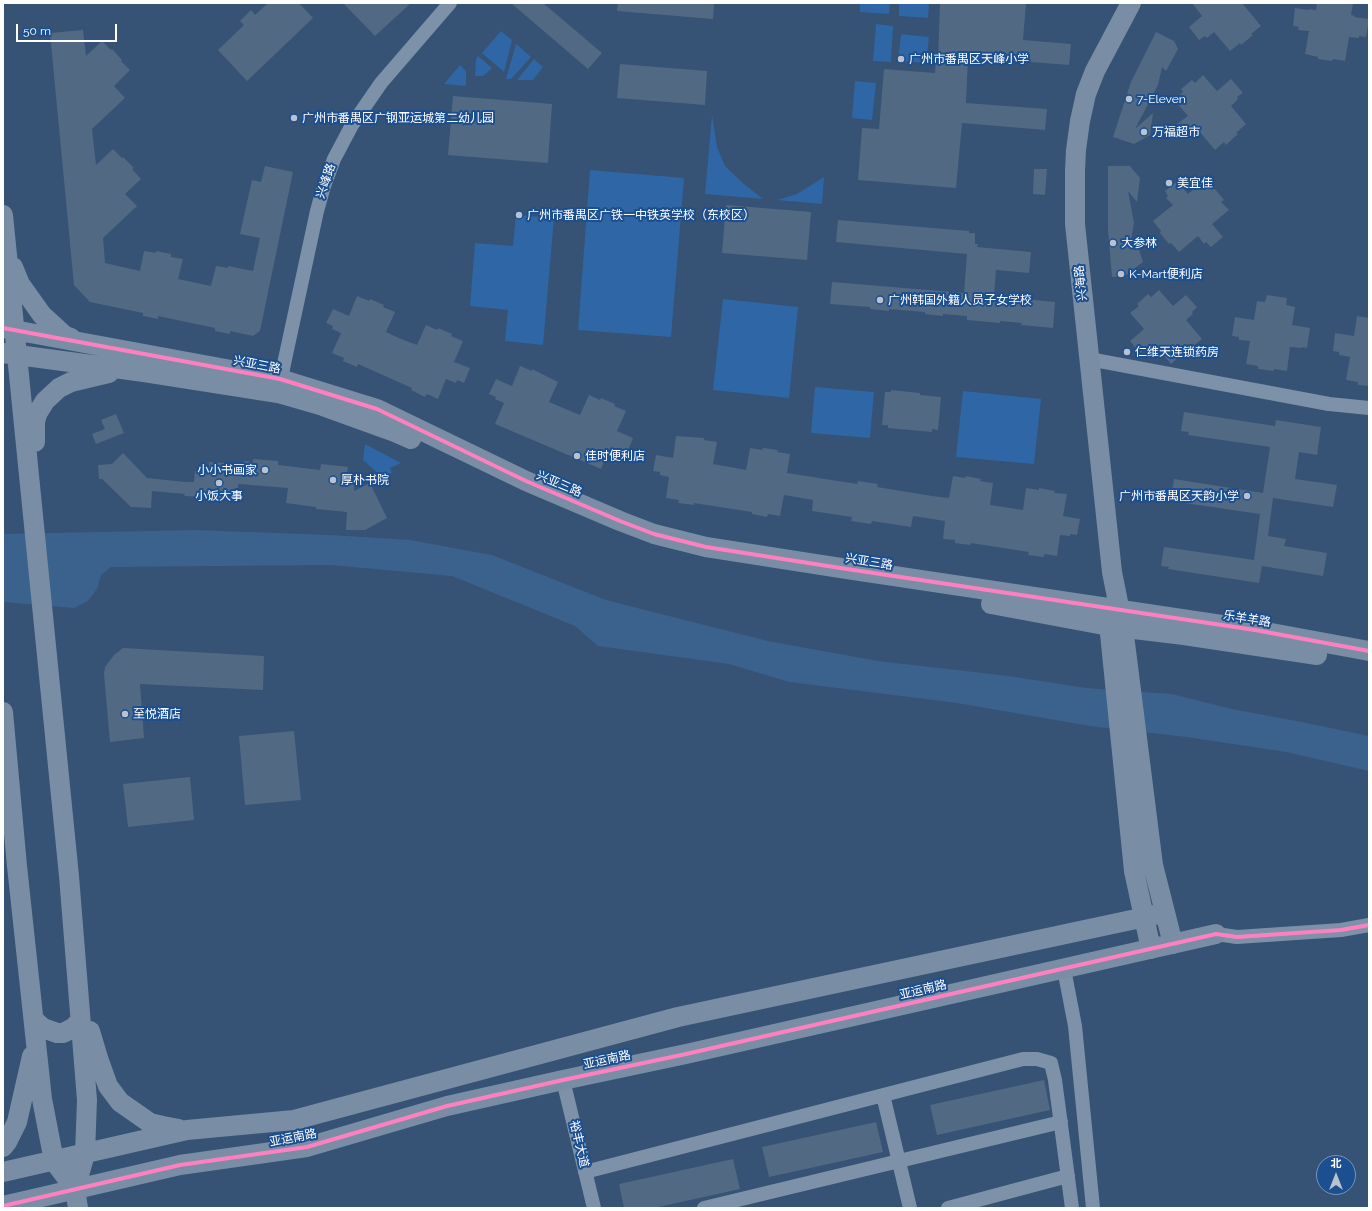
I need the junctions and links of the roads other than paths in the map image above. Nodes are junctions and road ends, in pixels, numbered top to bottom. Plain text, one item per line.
1 (450, 3) edge
2 (1131, 3) edge
3 (3, 215) edge
4 (5, 238) junction
5 (8, 329) edge
6 (85, 343) junction
7 (10, 353) edge
8 (1090, 359) junction
9 (144, 372) junction
10 (279, 386) junction
11 (1369, 408) edge
12 (29, 482) junction
13 (1115, 618) junction
14 (1369, 651) edge
15 (1369, 657) edge
16 (3, 712) edge
17 (1131, 752) junction
18 (1164, 913) junction
19 (1144, 917) junction
20 (1369, 924) edge
21 (1216, 934) joint
22 (1173, 944) junction
23 (1151, 949) junction
24 (1064, 969) junction
25 (78, 987) junction
26 (34, 1020) junction
27 (80, 1021) junction
28 (36, 1041) junction
29 (563, 1080) junction
30 (883, 1095) junction
31 (1061, 1122) junction
32 (216, 1127) junction
33 (187, 1130) junction
34 (3, 1147) edge
35 (85, 1154) junction
36 (222, 1159) junction
37 (54, 1161) junction
38 (899, 1161) junction
39 (3, 1172) edge
40 (585, 1172) junction
41 (1068, 1176) junction
42 (77, 1199) edge
43 (3, 1206) edge
44 (594, 1208) edge
45 (704, 1208) edge
46 (910, 1208) edge
47 (948, 1208) edge
48 (1072, 1208) edge
49 (1093, 1208) edge

1 - 10 street, 兴峰路
2 - 8 street, 兴海路
3 - 4 street
4 - 5 street
4 - 6 street
5 - 6 street, 兴亚三路
5 - 7 street
6 - 10 street, 兴亚三路
7 - 9 street, 兴亚三路
7 - 12 street
8 - 11 street
8 - 13 street, 兴海路
9 - 10 street, 兴亚三路
9 - 12 street
10 - 13 street, 兴亚三路
12 - 25 street
13 - 14 street, 乐羊羊路
13 - 15 street, 乐羊羊路
13 - 17 street, 兴海路
16 - 26 street
17 - 18 street
17 - 19 street
18 - 19 street, 亚运南路
18 - 22 street
19 - 23 street
19 - 32 street, 亚运南路
20 - 21 street
21 - 22 street, 亚运南路
22 - 23 street, 亚运南路
23 - 24 street, 亚运南路
24 - 29 street, 亚运南路
24 - 49 street
25 - 27 street
25 - 33 street
26 - 27 street
26 - 28 street
27 - 35 street
28 - 34 street
28 - 37 street
29 - 36 street, 亚运南路
29 - 40 street, 裕丰大道
30 - 31 street
30 - 38 street
30 - 40 street
31 - 38 street
31 - 41 street
32 - 33 street, 亚运南路
32 - 36 street
33 - 35 street, 亚运南路
35 - 37 street, 亚运南路
35 - 42 street
36 - 42 street, 亚运南路
37 - 39 street, 亚运南路
37 - 42 street
38 - 45 street
38 - 46 street
40 - 44 street, 裕丰大道
41 - 47 street
41 - 48 street
42 - 43 street, 亚运南路

